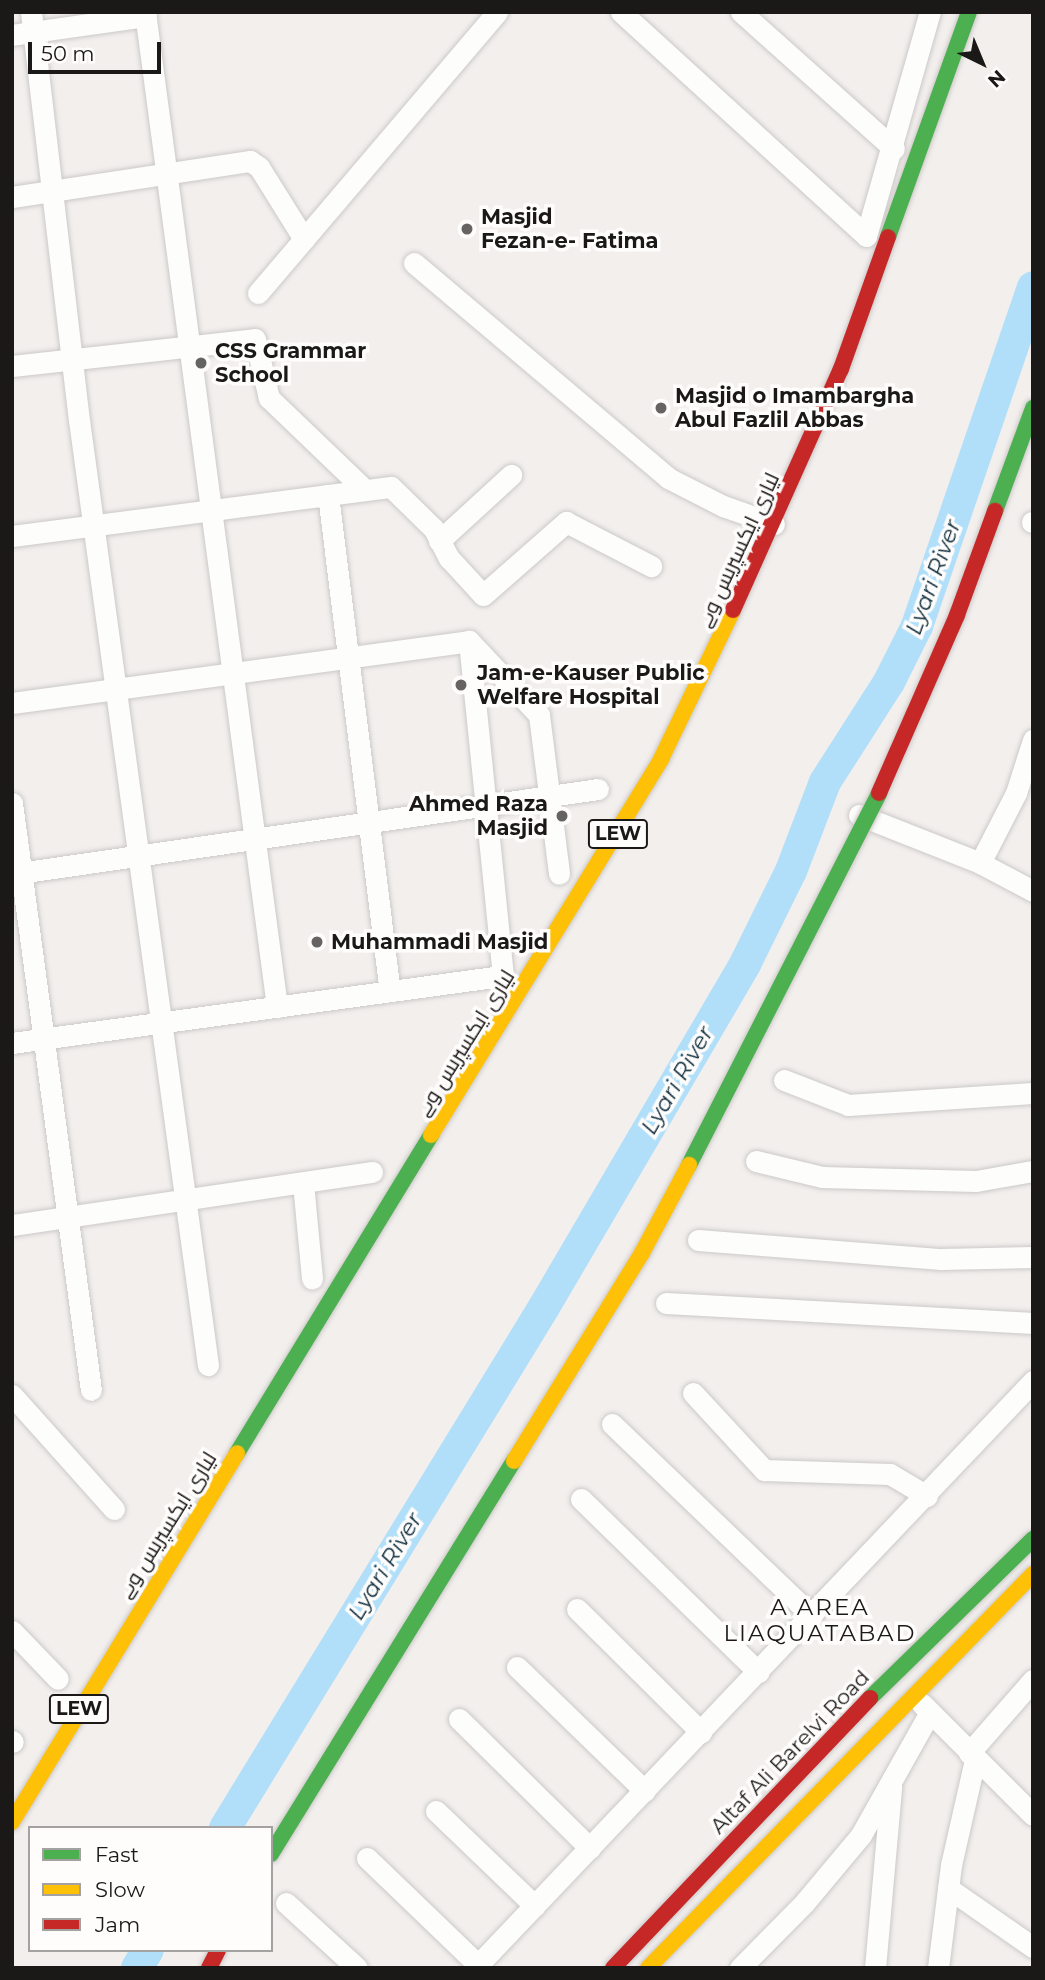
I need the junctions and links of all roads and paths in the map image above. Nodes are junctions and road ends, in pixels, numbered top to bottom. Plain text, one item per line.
1 (497, 12) edge
2 (621, 12) edge
3 (741, 12) edge
4 (930, 12) edge
5 (969, 12) edge
6 (145, 14) edge
7 (32, 22) edge
8 (12, 35) edge
9 (894, 149) junction
10 (166, 171) junction
11 (53, 191) junction
12 (12, 197) edge
13 (304, 239) junction
14 (414, 263) dead end
15 (258, 293) dead end
16 (189, 344) junction
17 (75, 358) junction
18 (12, 366) edge
19 (1033, 408) edge
20 (511, 475) dead end
21 (365, 491) junction
22 (328, 495) junction
23 (211, 510) junction
24 (774, 524) junction
25 (94, 525) junction
26 (12, 536) edge
27 (439, 541) junction
28 (652, 566) dead end
29 (469, 642) junction
30 (349, 658) junction
31 (233, 673) junction
32 (116, 689) junction
33 (12, 703) edge
34 (1033, 740) edge
35 (598, 789) dead end
36 (547, 798) junction
37 (12, 803) edge
38 (483, 807) junction
39 (851, 811) dead end
40 (369, 823) junction
41 (255, 839) junction
42 (139, 856) junction
43 (980, 863) junction
44 (17, 873) edge
45 (559, 874) dead end
46 (1033, 891) edge
47 (390, 991) junction
48 (278, 1007) junction
49 (162, 1023) junction
50 (44, 1039) junction
51 (12, 1043) edge
52 (784, 1080) dead end
53 (1033, 1093) edge
54 (756, 1161) dead end
55 (1033, 1171) edge
56 (372, 1172) dead end
57 (303, 1183) junction
58 (186, 1202) junction
59 (68, 1217) junction
60 (12, 1225) edge
61 (698, 1240) dead end
62 (1033, 1257) edge
63 (312, 1279) dead end
64 (666, 1303) dead end
65 (1033, 1323) edge
66 (208, 1364) dead end
67 (1033, 1381) edge
68 (91, 1390) dead end
69 (693, 1393) dead end
70 (12, 1395) edge
71 (612, 1424) dead end
72 (927, 1496) junction
73 (581, 1499) dead end
74 (114, 1509) dead end
75 (1033, 1539) edge
76 (1033, 1574) edge
77 (576, 1609) dead end
78 (812, 1616) junction
79 (12, 1631) edge
80 (517, 1667) dead end
81 (758, 1672) junction
82 (894, 1675) junction
83 (58, 1679) dead end
84 (1032, 1682) edge
85 (914, 1696) junction
86 (930, 1712) junction
87 (459, 1719) dead end
88 (701, 1732) junction
89 (972, 1756) junction
90 (891, 1782) junction
91 (645, 1791) junction
92 (436, 1811) dead end
93 (1033, 1815) edge
94 (12, 1822) edge
95 (590, 1848) junction
96 (273, 1851) edge
97 (367, 1858) dead end
98 (948, 1888) junction
99 (286, 1903) dead end
100 (535, 1906) junction
101 (1033, 1947) edge
102 (218, 1952) edge
103 (477, 1966) edge
104 (209, 1968) edge
105 (357, 1968) edge
106 (613, 1968) edge
107 (648, 1968) edge
108 (740, 1968) edge
109 (875, 1968) edge
110 (938, 1968) edge

1 - 13 street
2 - 9 street
3 - 9 street
4 - 9 street
5 - 24 main road, لیاری ایکسپریس وے / LEW
6 - 7 street
6 - 10 street
7 - 8 street
7 - 11 street
10 - 11 street
10 - 13 street
10 - 16 street
11 - 12 street
11 - 17 street
13 - 15 street
14 - 24 street
16 - 17 street
16 - 21 street
16 - 23 street
17 - 18 street
17 - 25 street
19 - 96 main road, bridge
20 - 27 street
21 - 22 street
21 - 27 street
22 - 23 street
22 - 30 street
23 - 25 street
23 - 31 street
24 - 94 main road, لیاری ایکسپریس وے / LEW
25 - 26 street
25 - 32 street
27 - 28 street
29 - 30 street
29 - 36 street
29 - 38 street
30 - 31 street
30 - 40 street
31 - 32 street
31 - 41 street
32 - 33 street
32 - 42 street
34 - 43 street
35 - 36 street
36 - 38 street
36 - 45 street
37 - 44 street
38 - 40 street
38 - 47 street
39 - 43 street
40 - 41 street
40 - 47 street
41 - 42 street
41 - 48 street
42 - 44 street
42 - 49 street
43 - 46 street
44 - 50 street
47 - 48 street
48 - 49 street
49 - 50 street
49 - 58 street
50 - 51 street
50 - 59 street
52 - 53 street
54 - 55 street
56 - 57 street
57 - 58 street
57 - 63 street
58 - 59 street
58 - 66 street
59 - 60 street
59 - 68 street
61 - 62 street
64 - 65 street
67 - 72 street
69 - 72 street
70 - 74 street
71 - 78 street
72 - 78 street
73 - 81 street
75 - 82 main road, Altaf Ali Barelvi Road
76 - 85 main road
77 - 88 street
78 - 81 street
79 - 83 street
80 - 91 street
81 - 88 street
82 - 85 street
82 - 106 main road, Altaf Ali Barelvi Road
84 - 89 street
85 - 86 street
85 - 107 main road
86 - 89 street
86 - 90 street
87 - 95 street
88 - 91 street
89 - 93 street
89 - 98 street
90 - 108 street
90 - 109 street
91 - 95 street
92 - 100 street
95 - 100 street
97 - 103 street
98 - 101 street
98 - 110 street
99 - 105 street
100 - 103 street
102 - 104 main road

